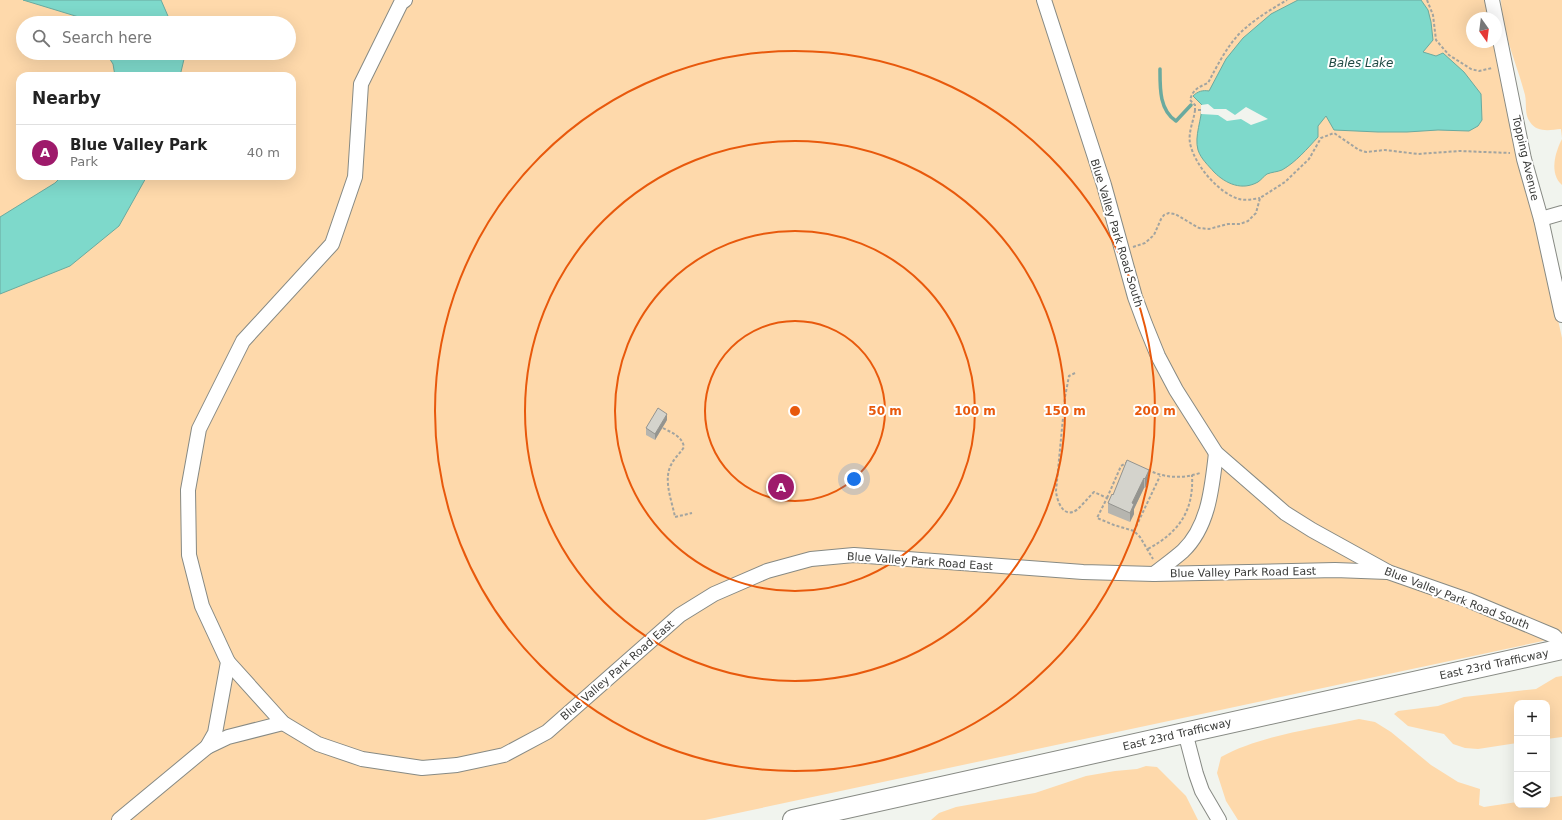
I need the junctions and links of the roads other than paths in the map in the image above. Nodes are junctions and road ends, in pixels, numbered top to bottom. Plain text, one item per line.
1 (405, 0) edge
2 (1044, 0) edge
3 (1492, 0) edge
4 (1562, 213) edge
5 (1541, 219) junction
6 (1562, 315) edge
7 (1216, 453) junction
8 (1158, 572) junction
9 (1388, 572) junction
10 (1562, 644) edge
11 (1562, 649) edge
12 (228, 662) junction
13 (283, 723) junction
14 (1185, 732) junction
15 (207, 747) junction
16 (119, 820) edge
17 (793, 820) edge
18 (1219, 820) edge

1 - 12 street, Blue Valley Park Road East
2 - 7 street, Blue Valley Park Road South
3 - 5 street, Topping Avenue
4 - 5 street
5 - 6 street, Topping Avenue
7 - 8 street
7 - 9 street, Blue Valley Park Road South
8 - 9 street, Blue Valley Park Road East
8 - 13 street, Blue Valley Park Road East
9 - 10 street, Blue Valley Park Road South
11 - 14 main road, East 23rd Trafficway
12 - 13 street, Blue Valley Park Road East
12 - 15 street
13 - 15 street
14 - 17 main road, East 23rd Trafficway
14 - 18 street
15 - 16 street

